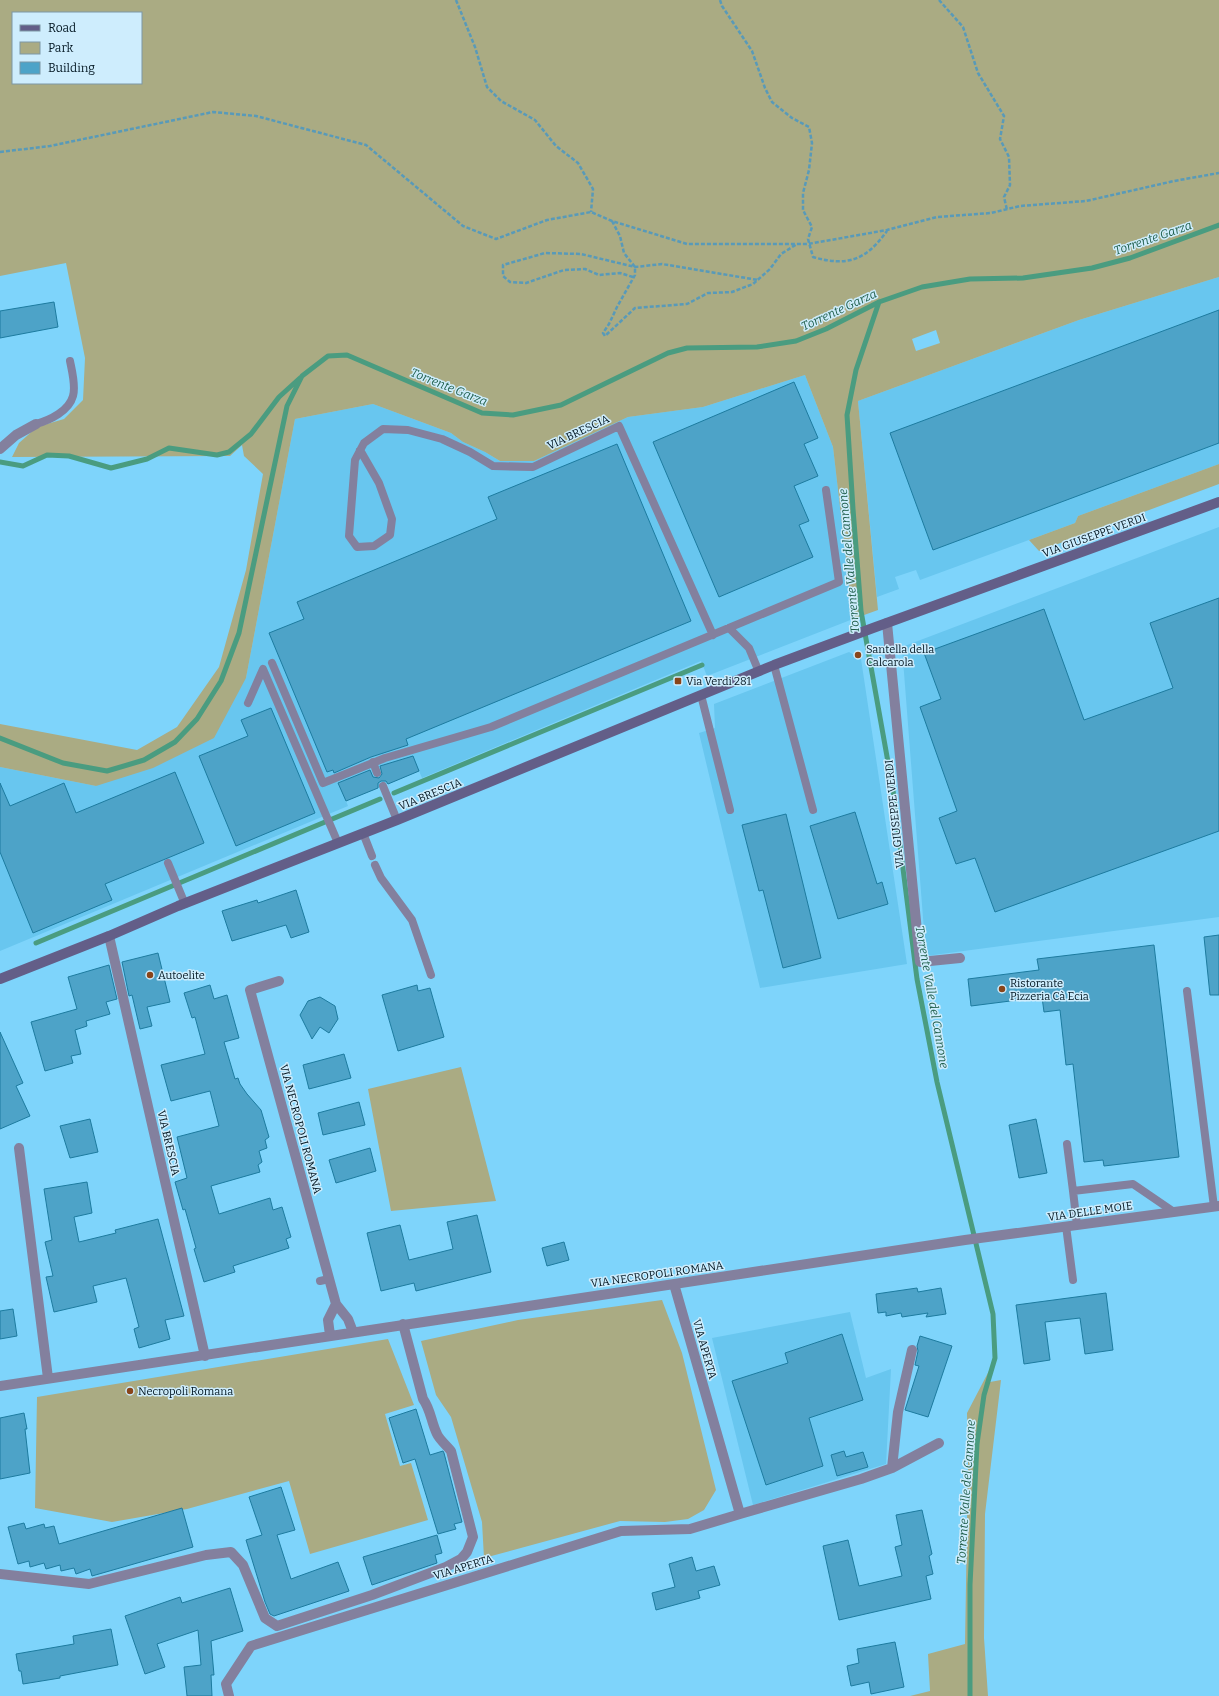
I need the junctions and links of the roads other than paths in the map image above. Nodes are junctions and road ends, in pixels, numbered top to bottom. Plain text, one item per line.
1 (70, 361) dead end
2 (36, 424) joint
3 (0, 449) edge
4 (360, 450) junction
5 (826, 490) dead end
6 (1219, 502) edge
7 (887, 623) junction
8 (730, 628) junction
9 (713, 635) junction
10 (272, 663) dead end
11 (779, 664) junction
12 (759, 672) junction
13 (701, 695) junction
14 (248, 703) dead end
15 (373, 762) junction
16 (377, 773) dead end
17 (383, 786) dead end
18 (730, 810) dead end
19 (813, 810) dead end
20 (397, 820) junction
21 (363, 833) junction
22 (338, 843) junction
23 (372, 856) dead end
24 (168, 863) dead end
25 (375, 865) dead end
26 (185, 904) junction
27 (109, 936) junction
28 (960, 958) dead end
29 (431, 975) dead end
30 (0, 979) edge
31 (279, 981) dead end
32 (1187, 991) dead end
33 (1067, 1144) dead end
34 (19, 1148) dead end
35 (1073, 1191) junction
36 (1217, 1206) edge
37 (1174, 1212) junction
38 (1071, 1226) junction
39 (965, 1240) joint
40 (1073, 1280) dead end
41 (674, 1284) junction
42 (336, 1304) junction
43 (403, 1324) junction
44 (353, 1332) junction
45 (330, 1335) junction
46 (912, 1350) dead end
47 (205, 1356) junction
48 (48, 1378) junction
49 (0, 1386) edge
50 (939, 1443) dead end
51 (892, 1468) junction
52 (740, 1514) junction
53 (0, 1574) edge
54 (229, 1696) edge

1 - 2 lane
2 - 3 street
4 - 4 lane, VIA BRESCIA
4 - 9 lane, VIA BRESCIA
5 - 8 lane
6 - 7 main road, VIA GIUSEPPE VERDI
7 - 11 main road, VIA GIUSEPPE VERDI
7 - 28 street, VIA GIUSEPPE VERDI
8 - 9 lane
8 - 12 lane
9 - 15 lane
10 - 15 lane
11 - 12 main road, VIA BRESCIA
11 - 19 lane
12 - 13 main road, VIA BRESCIA
13 - 18 lane
13 - 20 main road, VIA BRESCIA
14 - 22 lane
15 - 16 lane
17 - 20 lane
20 - 21 main road, VIA BRESCIA
21 - 22 main road, VIA BRESCIA
21 - 23 lane
22 - 26 main road, VIA BRESCIA
24 - 26 lane
25 - 29 lane
26 - 27 main road, VIA BRESCIA
27 - 30 main road, VIA BRESCIA
27 - 47 street, VIA BRESCIA
31 - 42 street, VIA NECROPOLI ROMANA
32 - 36 lane
33 - 35 lane
34 - 48 street
35 - 37 lane
35 - 38 lane
36 - 37 street, VIA DELLE MOIE
37 - 38 street, VIA DELLE MOIE
38 - 39 street, VIA DELLE MOIE
38 - 40 lane
39 - 41 street, VIA NECROPOLI ROMANA
41 - 43 street, VIA NECROPOLI ROMANA
41 - 52 street, VIA APERTA
42 - 44 street, VIA NECROPOLI ROMANA
42 - 45 street
43 - 44 street, VIA NECROPOLI ROMANA
43 - 53 street, VIA APERTA
44 - 45 street, VIA NECROPOLI ROMANA
45 - 47 street, VIA NECROPOLI ROMANA
46 - 51 street
47 - 48 street, VIA NECROPOLI ROMANA
48 - 49 street, VIA NECROPOLI ROMANA
50 - 51 street, VIA APERTA
51 - 52 street, VIA APERTA
52 - 54 street, VIA APERTA

